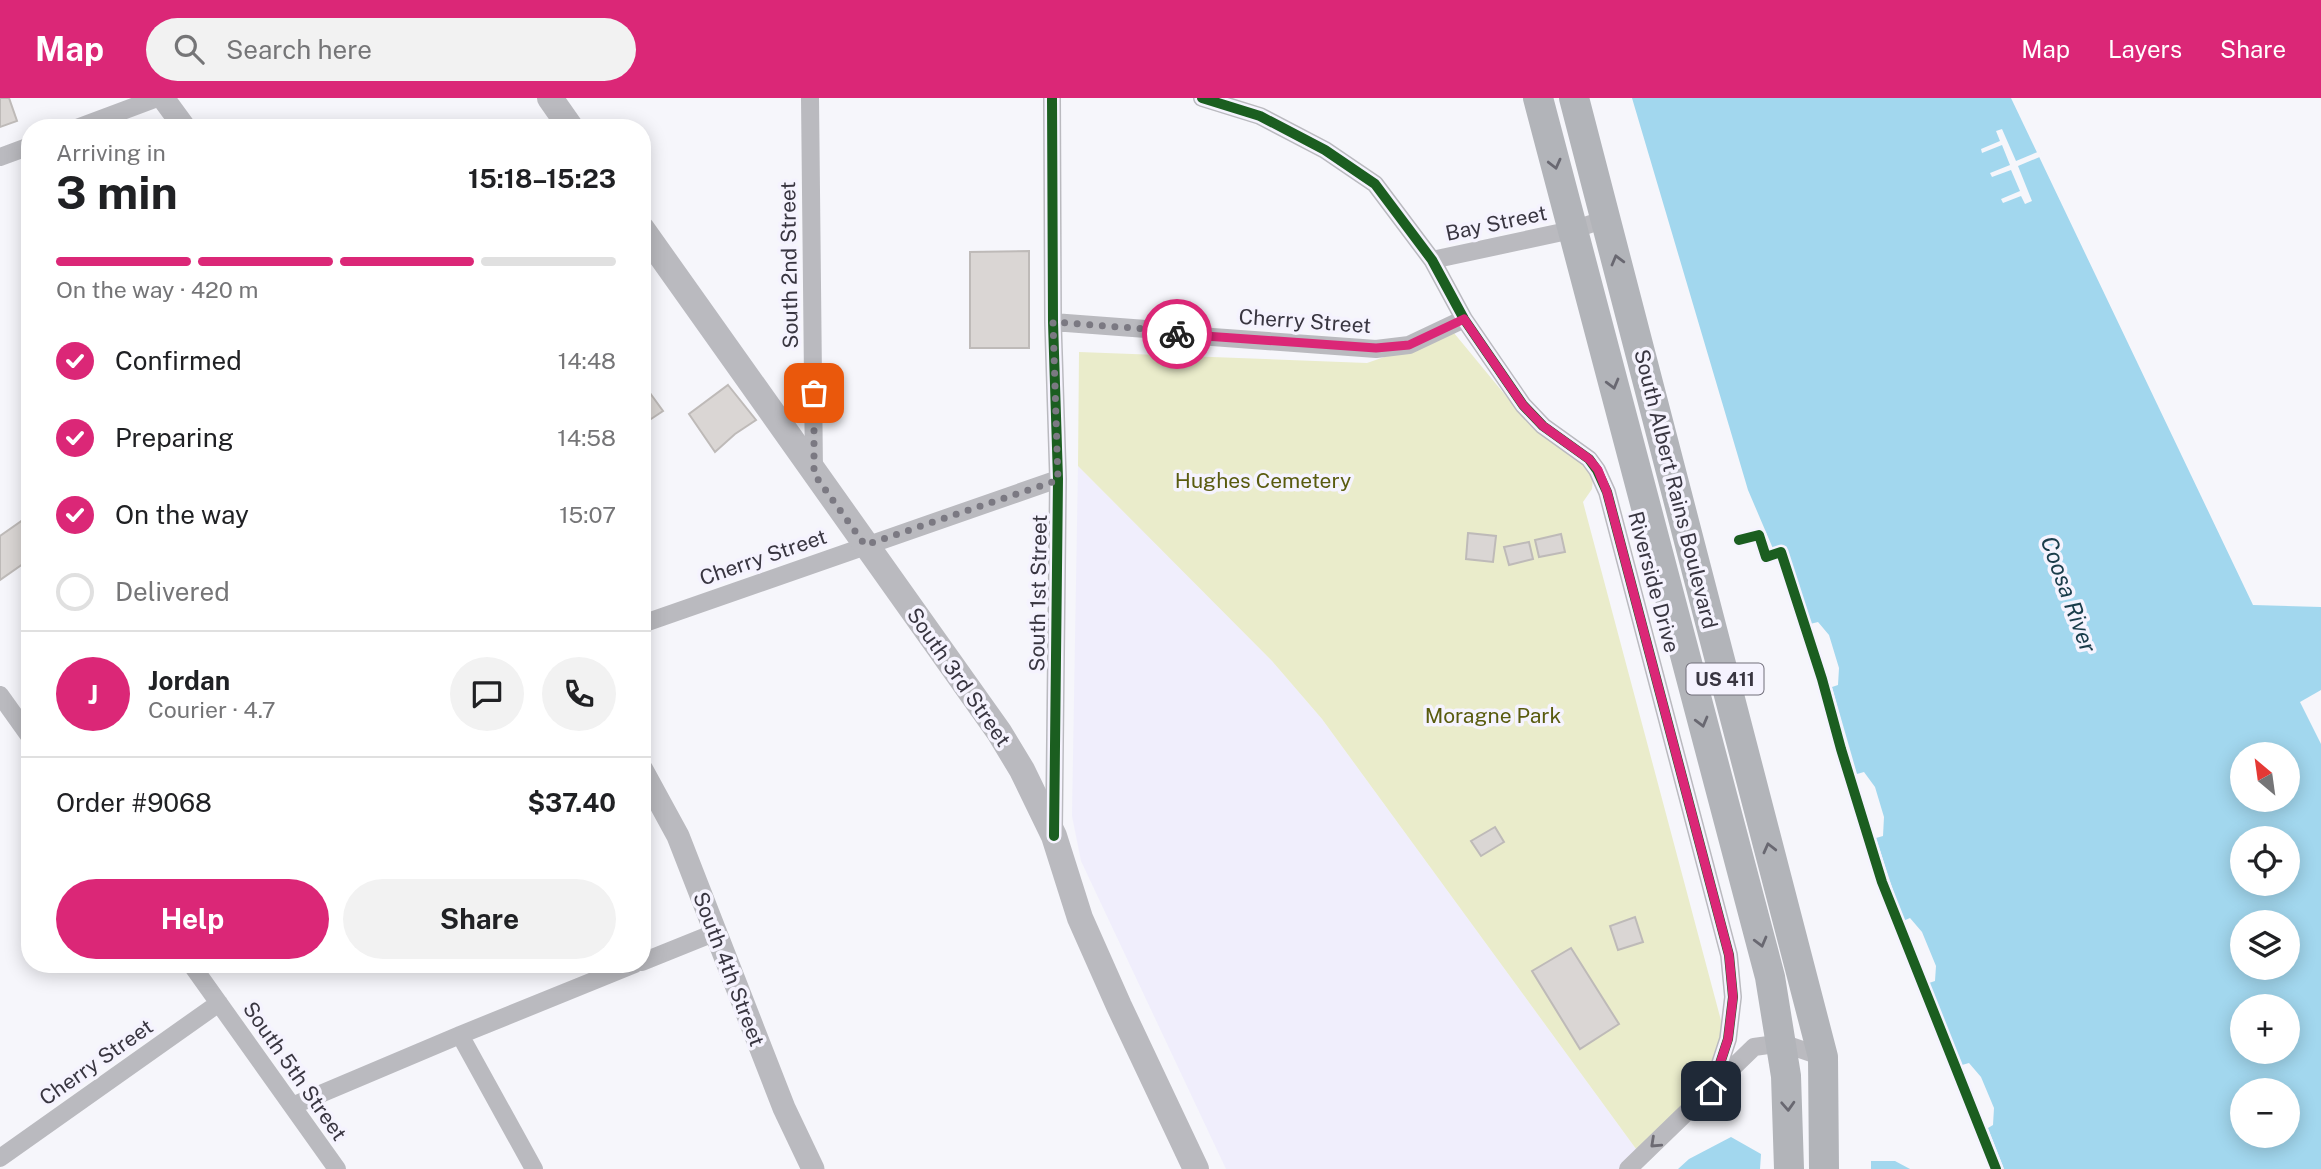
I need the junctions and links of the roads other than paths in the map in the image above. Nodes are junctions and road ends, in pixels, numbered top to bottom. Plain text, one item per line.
1 (157, 98) edge
2 (163, 98) edge
3 (550, 98) edge
4 (810, 98) edge
5 (1052, 98) edge
6 (1202, 98) edge
7 (1538, 98) edge
8 (1574, 98) edge
9 (101, 119) edge
10 (178, 119) edge
11 (565, 119) edge
12 (21, 149) edge
13 (0, 157) edge
14 (1606, 219) junction
15 (1572, 230) junction
16 (651, 242) edge
17 (1433, 260) junction
18 (1464, 319) junction
19 (1053, 322) junction
20 (814, 474) junction
21 (1058, 480) junction
22 (865, 545) junction
23 (651, 621) edge
24 (0, 695) edge
25 (21, 724) edge
26 (651, 786) edge
27 (1054, 836) junction
28 (714, 933) junction
29 (651, 958) edge
30 (197, 973) edge
31 (613, 973) edge
32 (219, 1003) junction
33 (460, 1035) junction
34 (1782, 1043) junction
35 (1823, 1057) junction
36 (1711, 1091) junction
37 (292, 1106) junction
38 (0, 1158) edge
39 (337, 1169) edge
40 (534, 1169) edge
41 (813, 1169) edge
42 (1196, 1169) edge
43 (1628, 1169) edge
44 (1789, 1169) edge
45 (1824, 1169) edge

1 - 9 street
2 - 10 street
3 - 11 main road
4 - 20 street, South 2nd Street
5 - 19 street, South 1st Street
6 - 17 street, Bay Street
7 -> 15 main road, South Albert Rains Boulevard / US 411
8 - 14 main road, South Albert Rains Boulevard / US 411
12 - 13 street
14 - 15 street, Bay Street
35 -> 14 main road, South Albert Rains Boulevard / US 411
15 - 17 street, Bay Street
15 -> 34 main road, South Albert Rains Boulevard / US 411
16 - 20 main road, South 3rd Street
17 - 18 street, Riverside Drive
18 - 19 street, Cherry Street
18 - 36 street, Riverside Drive
19 - 21 street, South 1st Street
20 - 22 main road, South 3rd Street
21 - 22 street, Cherry Street
21 - 27 street, South 1st Street
22 - 23 street, Cherry Street
22 - 27 main road, South 3rd Street
24 - 25 street
26 - 28 street, South 4th Street
27 - 42 main road, South 3rd Street
28 - 29 street
28 - 41 street, South 4th Street
30 - 32 street, South 5th Street
31 - 33 street
32 - 37 street, South 5th Street
32 - 38 street, Cherry Street
33 - 37 street
33 - 40 street
34 - 35 street
34 - 36 street
34 -> 44 main road, South Albert Rains Boulevard / US 411
35 - 45 main road, South Albert Rains Boulevard / US 411
36 -> 43 street
37 - 39 street, South 5th Street

